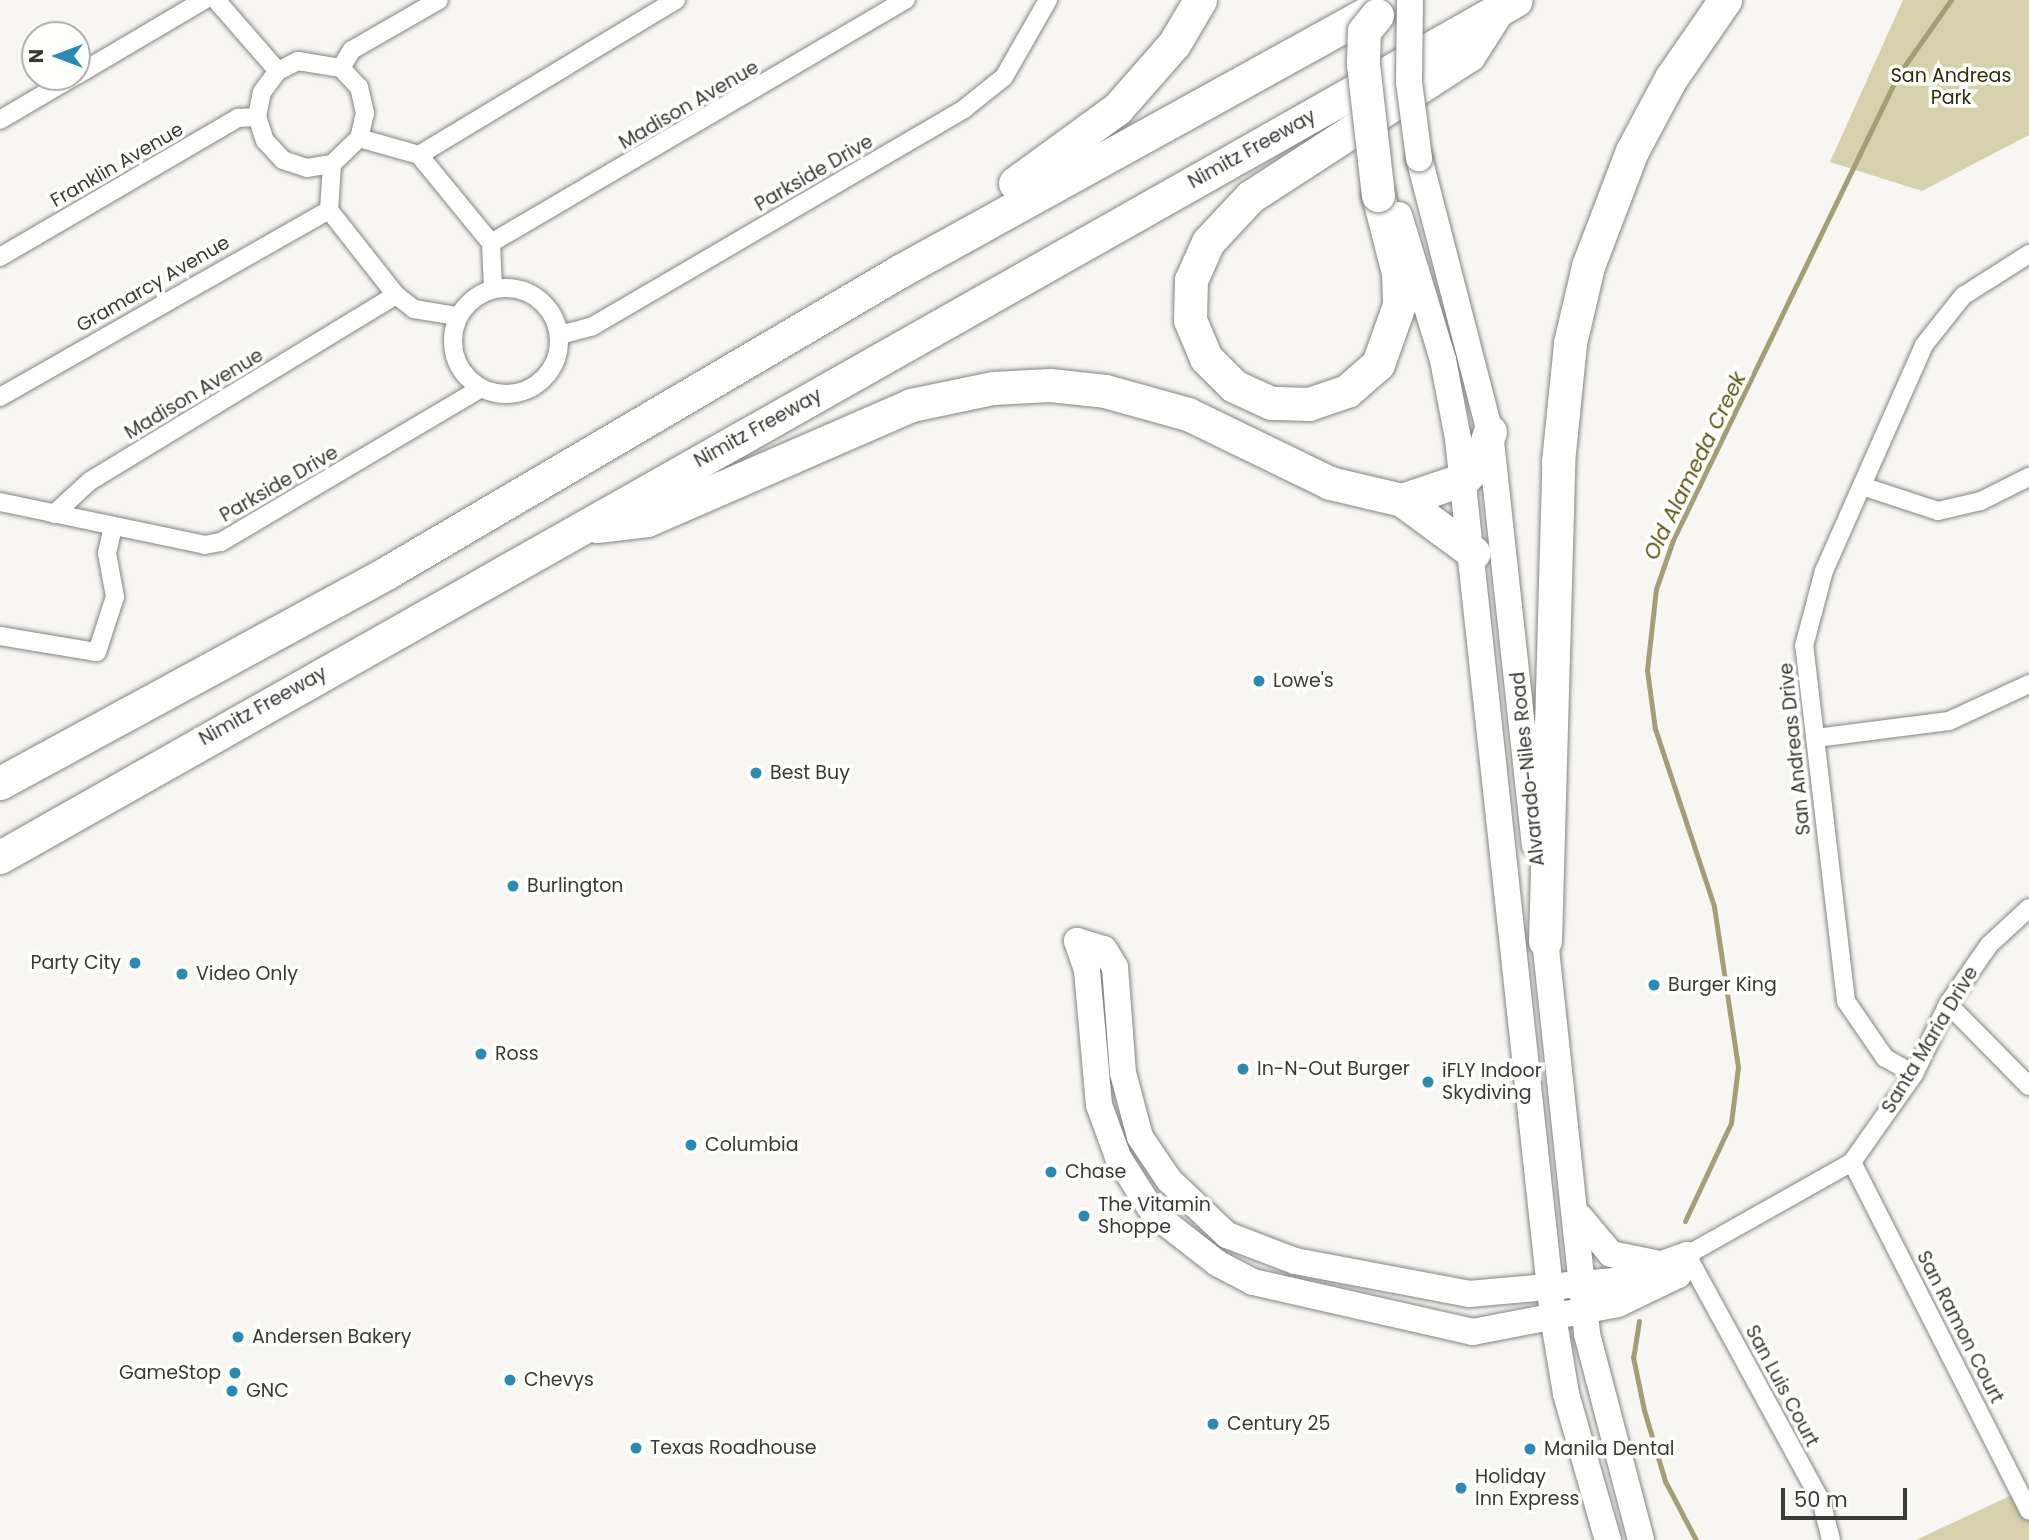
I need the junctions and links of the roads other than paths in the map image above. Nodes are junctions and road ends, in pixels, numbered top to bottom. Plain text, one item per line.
1 (204, 0) edge
2 (216, 0) edge
3 (439, 0) edge
4 (676, 0) edge
5 (906, 0) edge
6 (1048, 0) edge
7 (1200, 0) edge
8 (1410, 0) edge
9 (1725, 0) edge
10 (1382, 5) edge
11 (1506, 6) edge
12 (91, 67) edge
13 (341, 68) junction
14 (278, 71) junction
15 (49, 91) edge
16 (257, 117) junction
17 (0, 120) edge
18 (359, 138) junction
19 (419, 155) junction
20 (332, 164) junction
21 (1385, 190) junction
22 (328, 210) junction
23 (491, 243) junction
24 (2029, 254) edge
25 (0, 257) edge
26 (900, 271) junction
27 (493, 288) junction
28 (396, 295) junction
29 (457, 316) junction
30 (560, 335) junction
31 (480, 389) junction
32 (0, 397) edge
33 (1490, 432) junction
34 (2029, 477) edge
35 (1464, 479) junction
36 (1862, 486) junction
37 (1402, 500) junction
38 (0, 502) edge
39 (54, 514) junction
40 (113, 527) junction
41 (582, 528) junction
42 (1474, 553) junction
43 (0, 636) edge
44 (2029, 684) edge
45 (1816, 738) junction
46 (0, 783) edge
47 (0, 857) edge
48 (2029, 908) edge
49 (1545, 941) junction
50 (1948, 1004) junction
51 (1914, 1074) junction
52 (2029, 1086) edge
53 (1852, 1162) junction
54 (1577, 1213) junction
55 (1687, 1255) junction
56 (1657, 1263) junction
57 (1584, 1284) junction
58 (1549, 1286) junction
59 (1586, 1310) junction
60 (1552, 1316) junction
61 (2029, 1511) edge
62 (1608, 1540) edge
63 (1641, 1540) edge
64 (1831, 1540) edge

1 - 12 street
2 - 14 street
3 - 13 street
4 - 19 street
5 - 23 street, Madison Avenue
6 - 30 street, Parkside Drive
7 - 26 highway
8 - 33 main road, Alvarado-Niles Road, bridge
9 - 49 highway
10 - 21 highway, bridge
10 - 26 highway
11 - 21 highway
11 - 41 highway, Nimitz Freeway
13 - 14 street
13 - 18 street
14 - 16 street
15 - 17 street
16 - 20 street
16 - 25 street, Franklin Avenue
18 - 19 street
18 - 20 street
19 - 23 street
20 - 22 street
21 - 35 main road, Alvarado-Niles Road
22 - 28 street
22 - 32 street, Gramarcy Avenue
23 - 27 street
24 - 36 street, San Andreas Drive
26 - 46 highway
27 - 29 street
27 - 30 street
28 - 29 street
28 - 39 street, Madison Avenue
29 - 31 street
30 - 31 street
31 - 40 street, Parkside Drive
33 - 35 highway
33 - 49 main road, Alvarado-Niles Road
34 - 36 street
35 - 37 highway
35 - 42 main road, Alvarado-Niles Road
36 - 45 street, San Andreas Drive
37 - 41 highway
37 - 42 highway
38 - 39 street, Parkside Drive
39 - 40 street, Parkside Drive
40 - 43 street
41 - 47 highway, Nimitz Freeway
42 - 58 main road, Alvarado-Niles Road
44 - 45 street
45 - 51 street, San Andreas Drive
48 - 50 street, Santa Maria Drive
49 - 54 main road, Alvarado-Niles Road
50 - 51 street, Santa Maria Drive
50 - 52 street
51 - 53 street, Santa Maria Drive
53 - 55 street, Santa Maria Drive
53 - 61 street, San Ramon Court
54 - 56 main road
54 - 57 main road, Alvarado-Niles Road
55 - 56 main road, Santa Maria Drive
55 - 59 main road, Santa Maria Drive
55 - 64 street, San Luis Court
56 - 57 main road, Santa Maria Drive
57 - 58 main road, Santa Maria Drive
57 - 59 main road, Alvarado-Niles Road
58 - 60 main road, Alvarado-Niles Road
58 - 60 main road, Santa Maria Drive
59 - 60 main road, Santa Maria Drive
59 - 63 main road, Alvarado-Niles Road
60 - 62 main road, Alvarado-Niles Road

